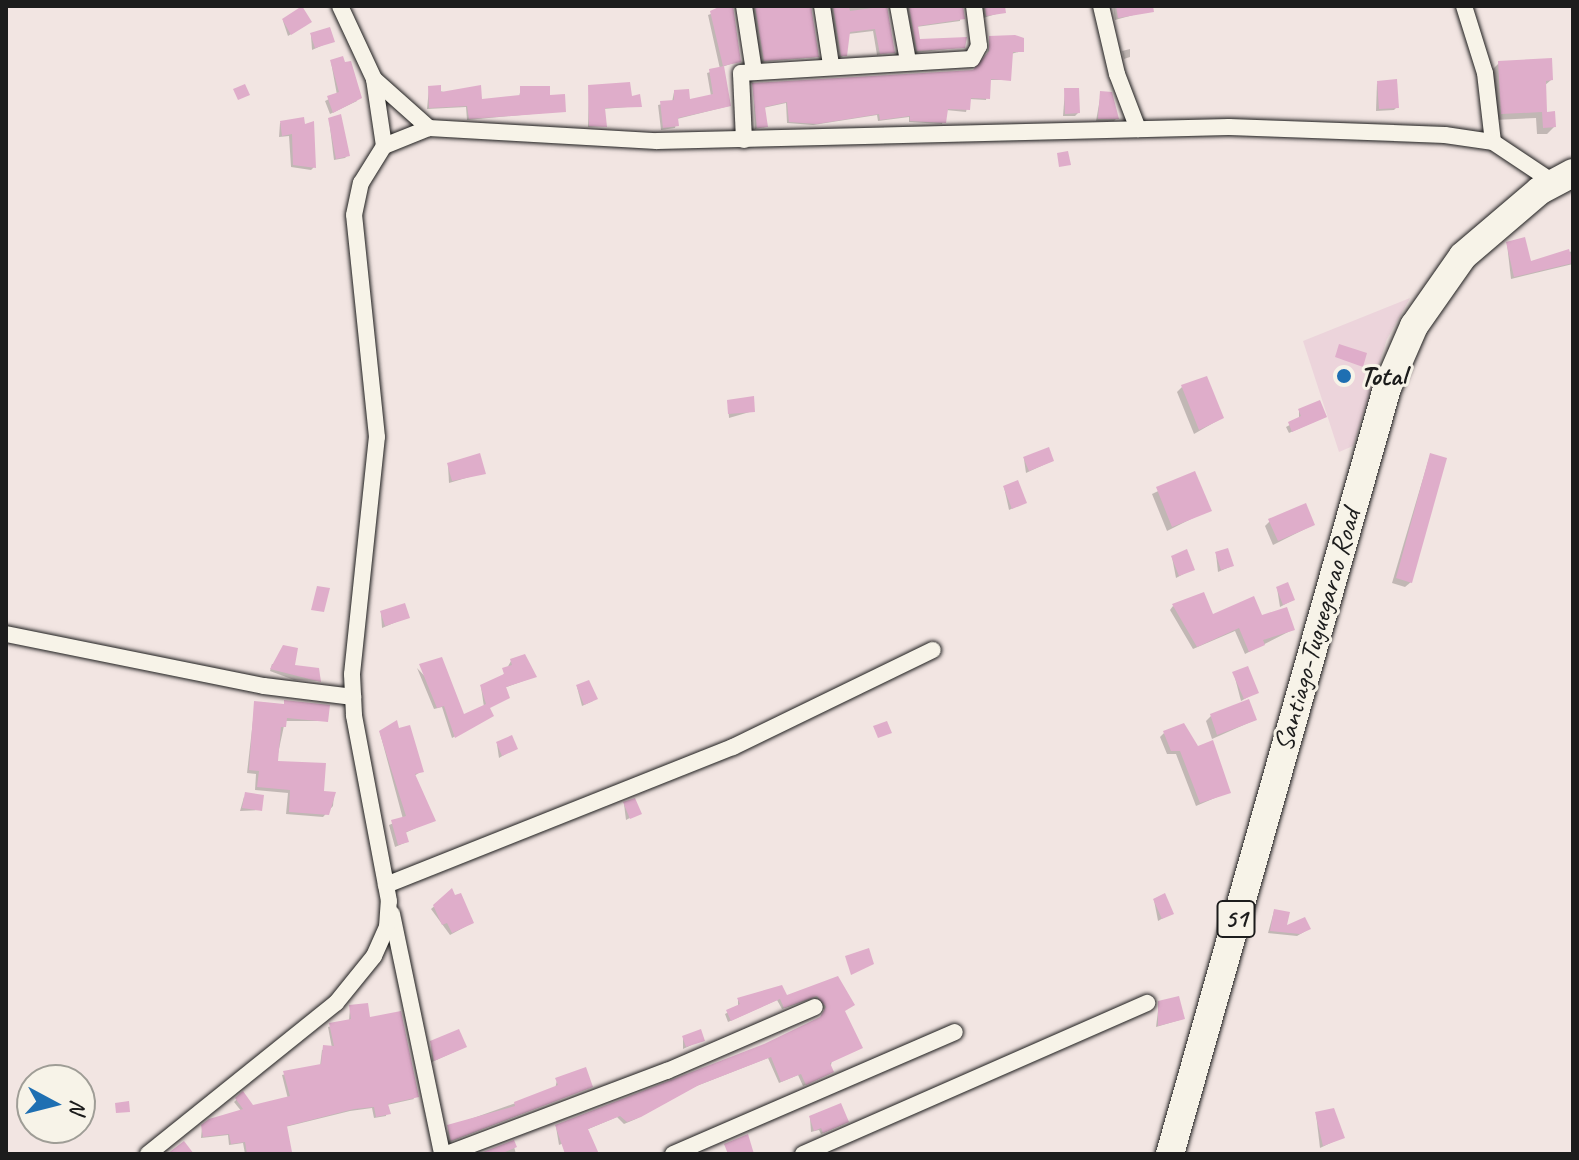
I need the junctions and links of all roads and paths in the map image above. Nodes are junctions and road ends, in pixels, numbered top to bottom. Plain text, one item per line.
1 (340, 6) edge
2 (744, 6) edge
3 (822, 6) edge
4 (898, 6) edge
5 (974, 6) edge
6 (1101, 6) edge
7 (1464, 6) edge
8 (908, 61) junction
9 (831, 65) junction
10 (754, 71) junction
11 (374, 79) junction
12 (429, 128) junction
13 (1138, 129) junction
14 (744, 140) junction
15 (1493, 142) junction
16 (384, 146) junction
17 (1563, 178) edge
18 (6, 634) edge
19 (933, 650) dead end
20 (353, 697) junction
21 (388, 893) junction
22 (1147, 1003) dead end
23 (815, 1007) dead end
24 (955, 1032) dead end
25 (148, 1154) edge
26 (444, 1154) edge
27 (673, 1154) edge
28 (803, 1154) edge
29 (1170, 1154) edge

1 - 11 street
2 - 10 street
3 - 9 street
4 - 8 street
5 - 8 street
6 - 13 street
7 - 15 street
8 - 9 street
9 - 10 street
10 - 14 street
11 - 12 street
11 - 16 street
12 - 14 street
12 - 16 street
13 - 14 street
13 - 15 street
15 - 17 street
16 - 20 street
17 - 29 highway, Santiago-Tuguegarao Road / 51
18 - 20 street
19 - 21 street
20 - 21 street
21 - 25 street
21 - 26 street
22 - 28 street
23 - 26 street
24 - 27 street

